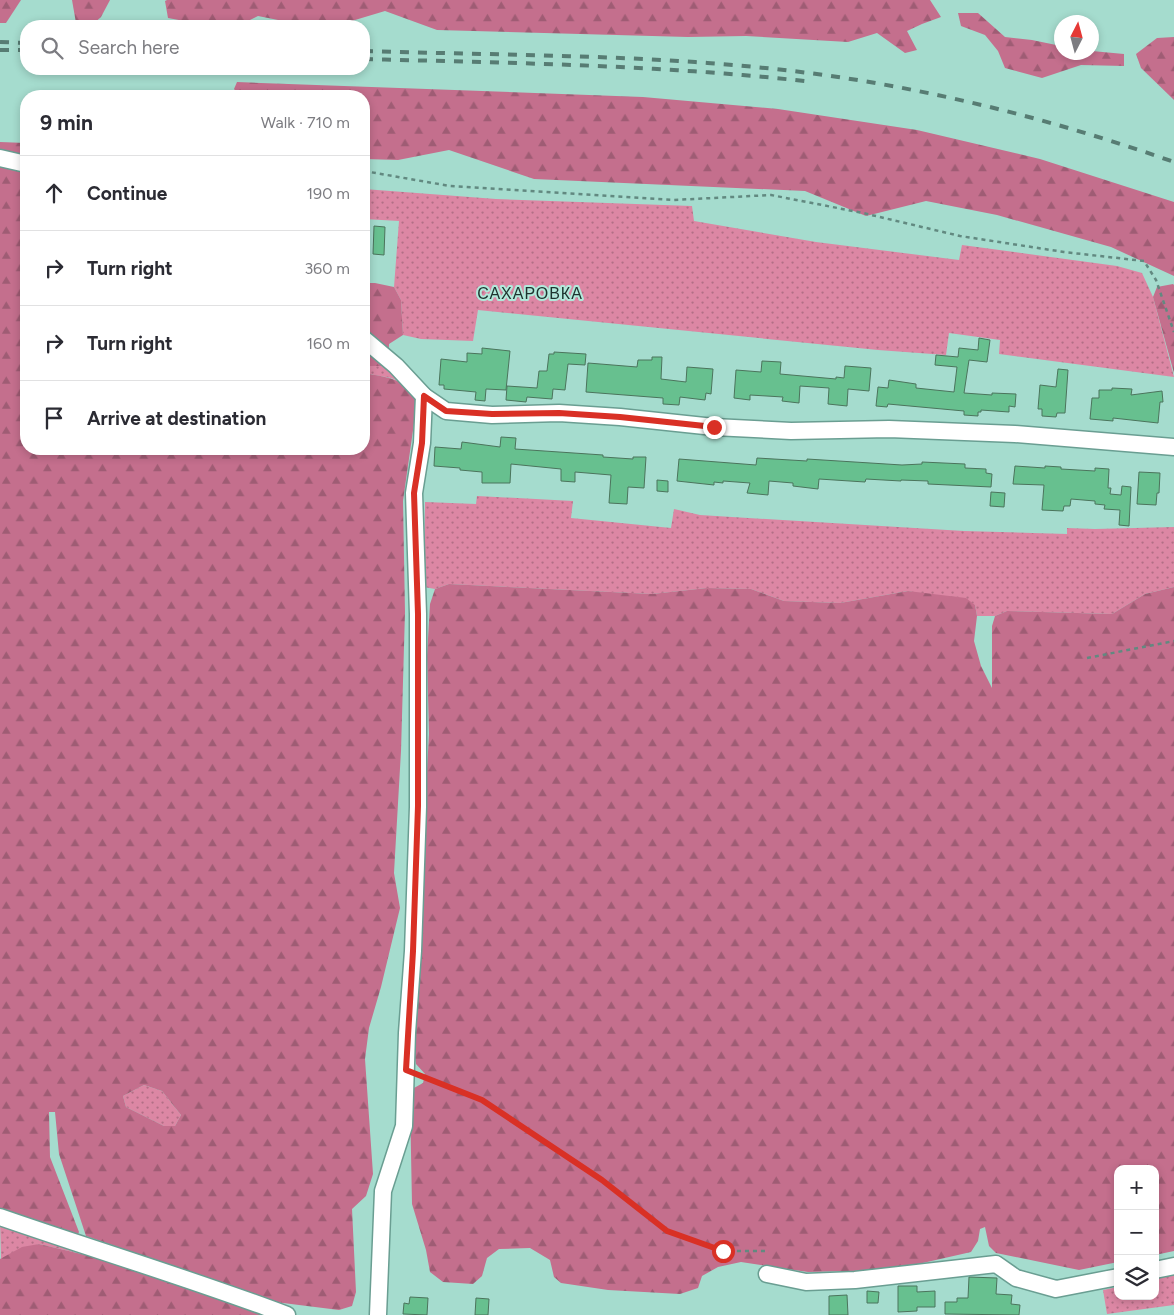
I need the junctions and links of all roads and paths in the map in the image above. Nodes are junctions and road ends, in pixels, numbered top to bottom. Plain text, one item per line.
1 (0, 158) edge
2 (20, 163) edge
3 (370, 172) edge
4 (1174, 332) edge
5 (370, 344) edge
6 (424, 396) junction
7 (1174, 447) edge
8 (1174, 641) edge
9 (1087, 658) dead end
10 (406, 1070) junction
11 (0, 1217) edge
12 (769, 1251) dead end
13 (1174, 1266) edge
14 (1159, 1269) edge
15 (767, 1274) dead end
16 (1114, 1278) edge
17 (287, 1315) edge
18 (378, 1315) edge

1 - 2 street
3 - 4 path
5 - 6 street
6 - 7 street
6 - 10 street
8 - 9 path
10 - 12 path
10 - 18 street
11 - 17 street
13 - 14 street
15 - 16 street

